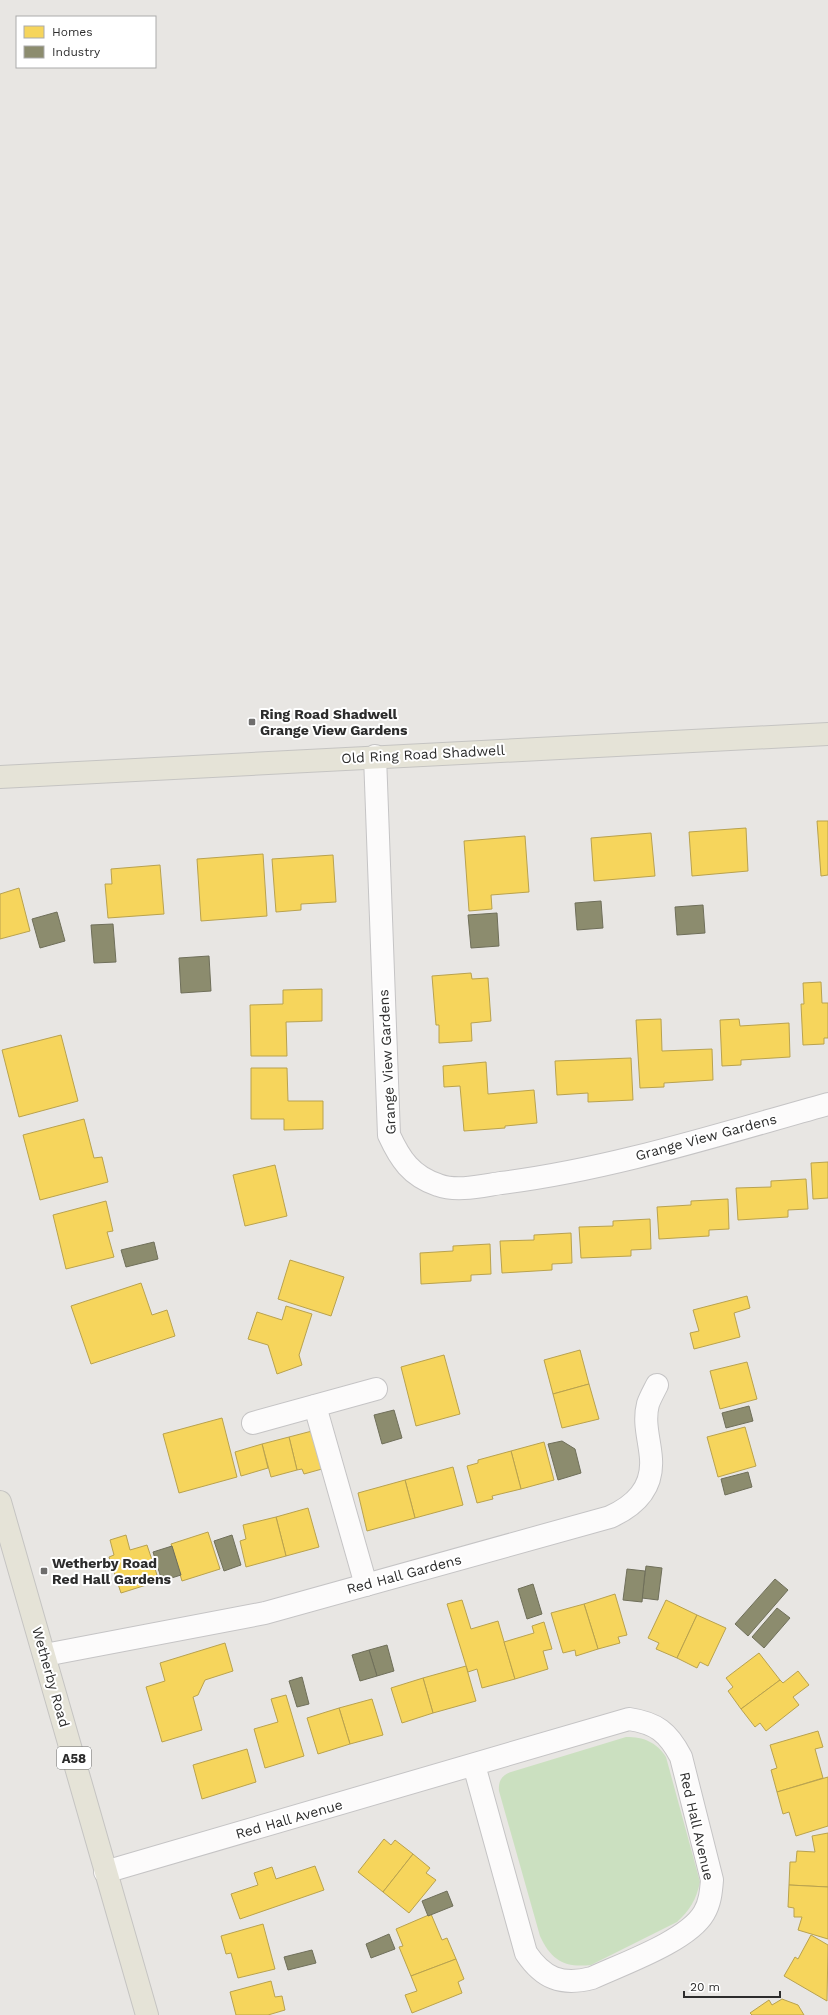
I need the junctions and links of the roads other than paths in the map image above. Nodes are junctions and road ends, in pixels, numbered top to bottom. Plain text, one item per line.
1 (828, 734) edge
2 (375, 756) junction
3 (6, 774) edge
4 (828, 1104) edge
5 (657, 1385) dead end
6 (376, 1389) dead end
7 (315, 1406) junction
8 (253, 1422) dead end
9 (0, 1502) edge
10 (366, 1585) junction
11 (46, 1655) junction
12 (474, 1765) junction
13 (105, 1872) junction
14 (148, 2015) edge

1 - 2 main road, Old Ring Road Shadwell
2 - 3 main road, Old Ring Road Shadwell
2 - 4 street, Grange View Gardens
5 - 10 street, Red Hall Gardens
6 - 7 street
7 - 8 street
7 - 10 street
9 - 11 main road, Wetherby Road / A58
10 - 11 street, Red Hall Gardens
11 - 13 main road, Wetherby Road / A58
12 - 12 street, Red Hall Avenue
12 - 13 street, Red Hall Avenue
13 - 14 main road, Wetherby Road / A58

